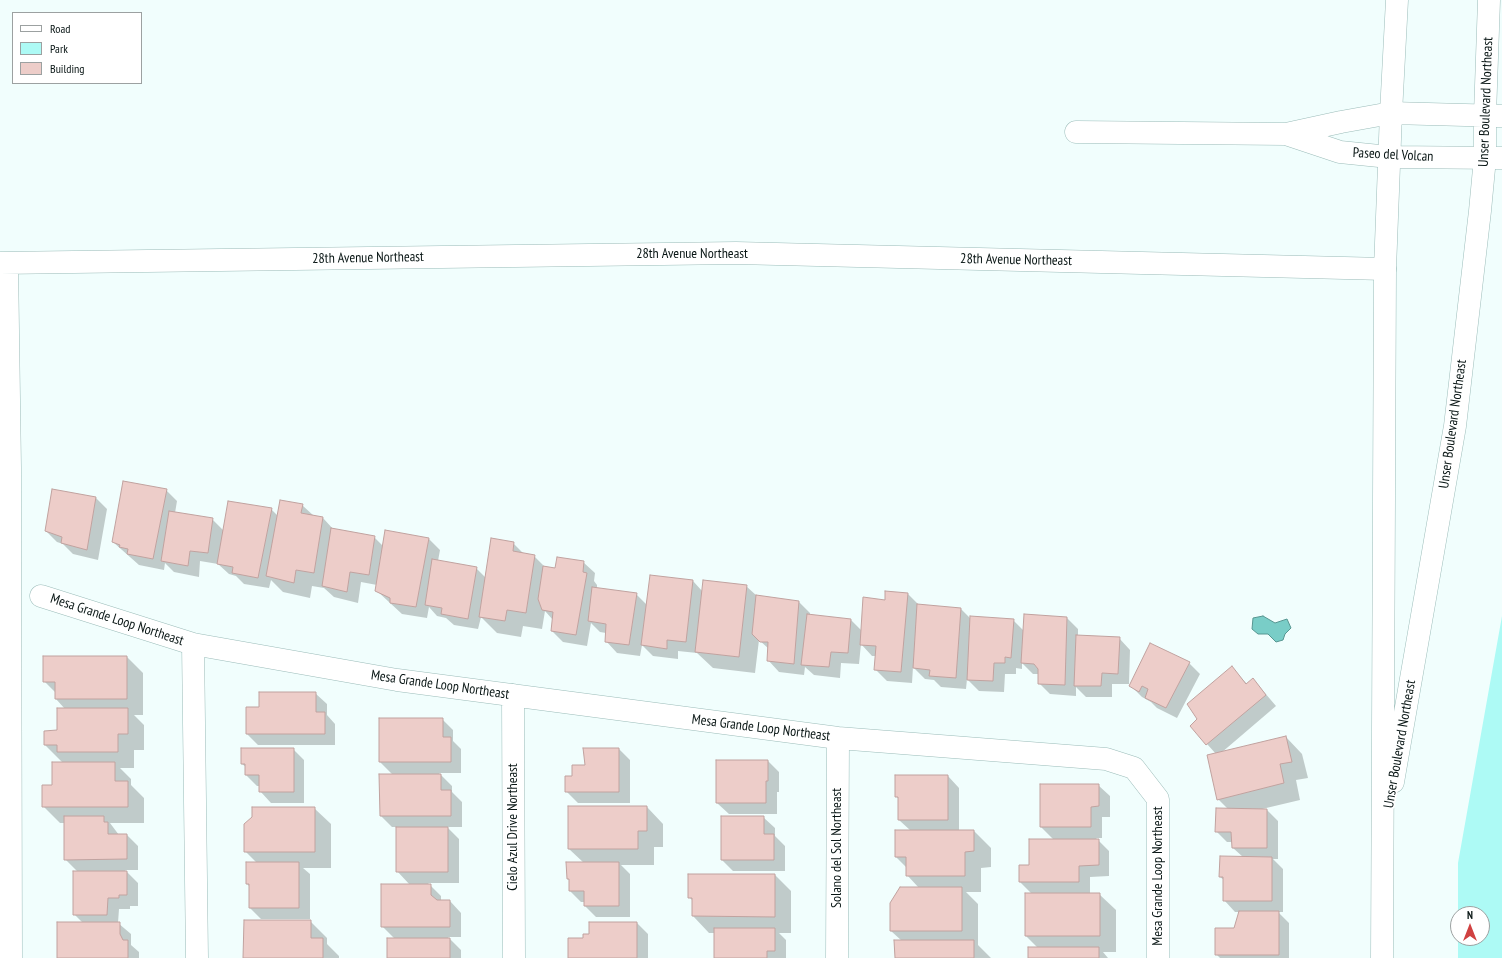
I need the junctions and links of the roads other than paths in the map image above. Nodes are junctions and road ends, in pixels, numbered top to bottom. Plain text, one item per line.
1 (1397, 0) edge
2 (1489, 0) edge
3 (1391, 113) junction
4 (1493, 116) edge
5 (1076, 132) dead end
6 (1286, 134) junction
7 (1389, 157) junction
8 (1493, 158) edge
9 (4, 263) edge
10 (1385, 270) junction
11 (41, 596) dead end
12 (193, 644) junction
13 (513, 695) junction
14 (838, 738) junction
15 (1382, 844) junction
16 (11, 958) edge
17 (197, 958) edge
18 (514, 958) edge
19 (836, 958) edge
20 (1158, 958) edge
21 (1382, 958) edge

1 - 3 street, Unser Boulevard Northeast
2 - 4 street, Unser Boulevard Northeast
3 - 4 street, Paseo del Volcan
3 - 6 street, Paseo del Volcan
3 - 7 street, Unser Boulevard Northeast
4 - 8 street, Unser Boulevard Northeast
5 - 6 street, Paseo del Volcan
6 - 7 street, Paseo del Volcan
7 - 8 street, Paseo del Volcan
7 - 10 street, Unser Boulevard Northeast
8 - 15 street, Unser Boulevard Northeast
9 - 10 street, 28th Avenue Northeast
9 - 16 street
10 - 15 street, Unser Boulevard Northeast
11 - 12 street, Mesa Grande Loop Northeast
12 - 13 street, Mesa Grande Loop Northeast
12 - 17 street, Mesa Grande Loop Northeast
13 - 14 street, Mesa Grande Loop Northeast
13 - 18 street, Cielo Azul Drive Northeast
14 - 19 street, Solano del Sol Northeast
14 - 20 street, Mesa Grande Loop Northeast
15 - 21 street, Unser Boulevard Northeast

